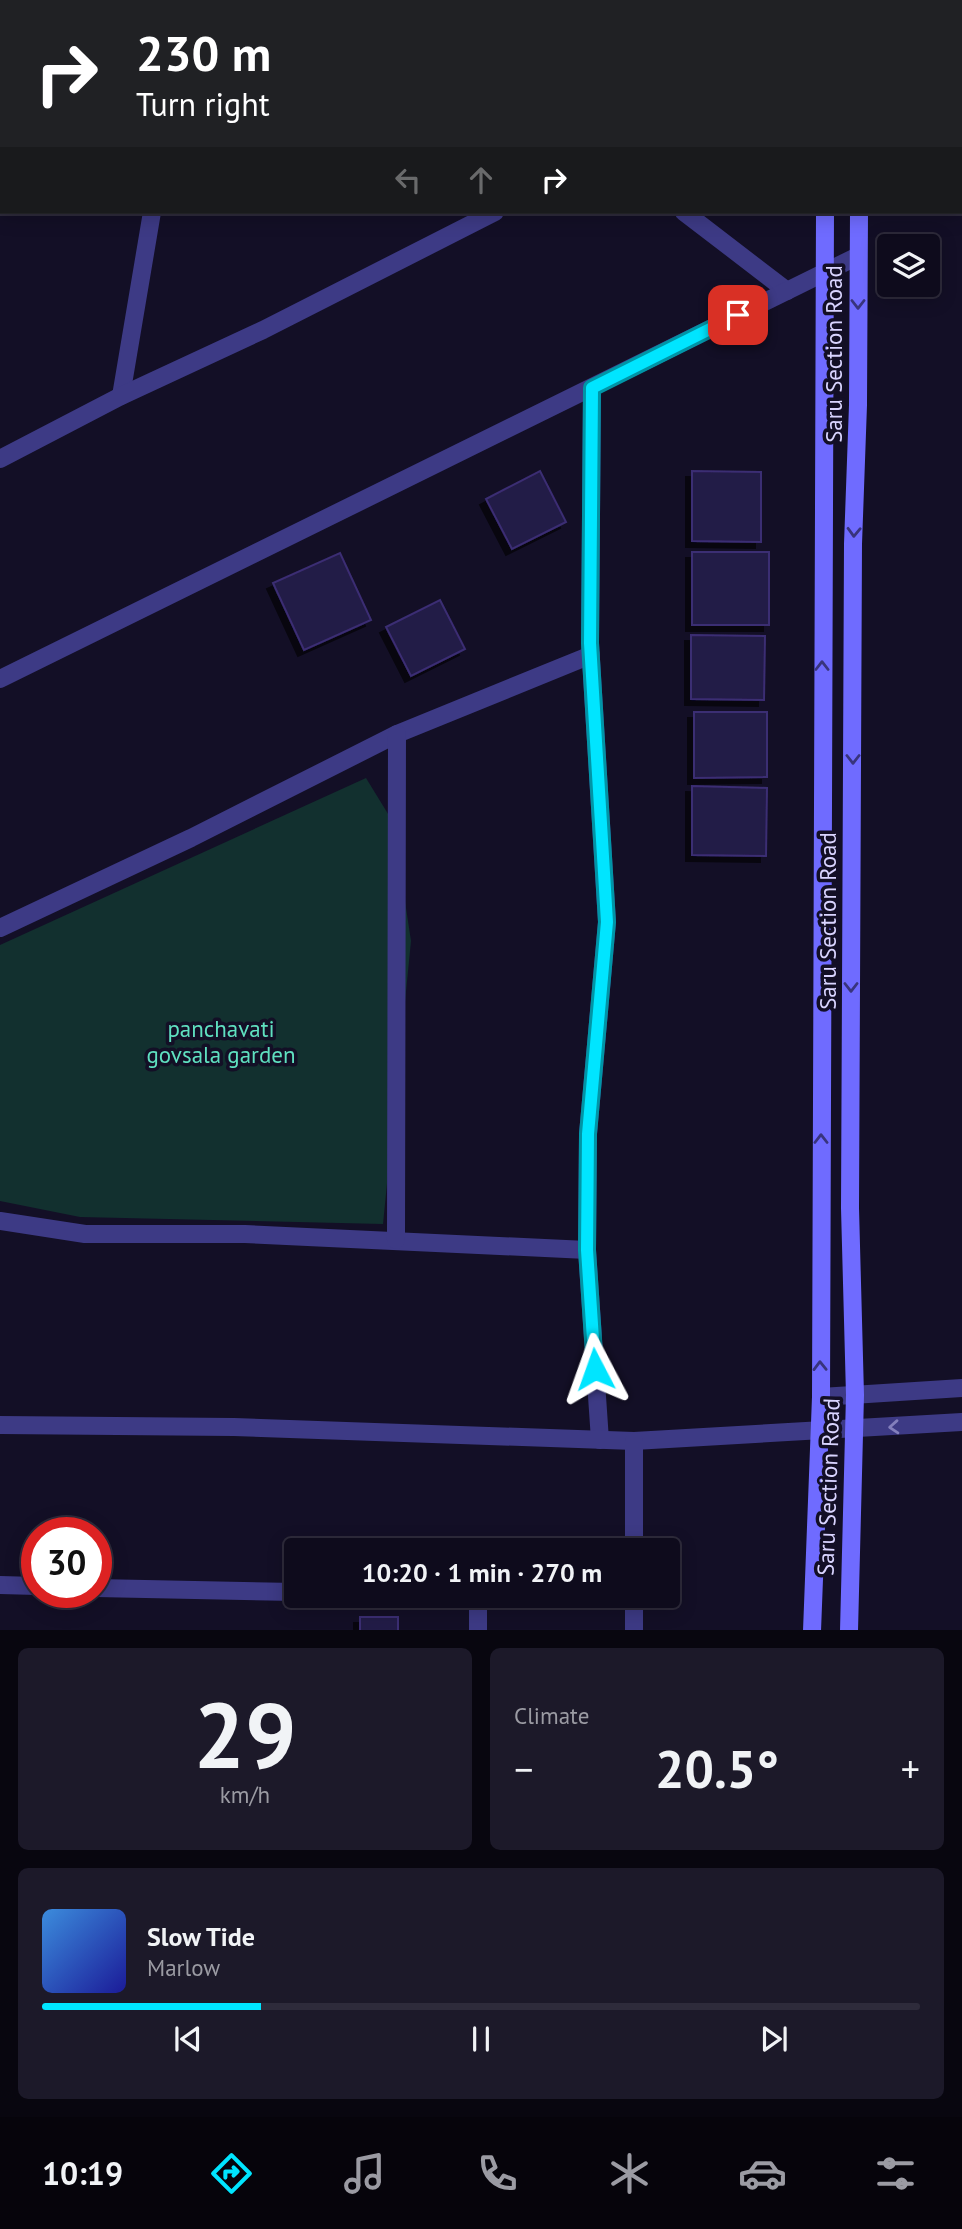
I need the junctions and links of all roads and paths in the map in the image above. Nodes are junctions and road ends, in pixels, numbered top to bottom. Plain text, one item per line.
1 (152, 214) edge
2 (491, 214) edge
3 (687, 214) edge
4 (825, 214) edge
5 (859, 214) edge
6 (858, 256) junction
7 (825, 273) junction
8 (787, 291) junction
9 (592, 388) junction
10 (121, 396) junction
11 (0, 460) edge
12 (591, 655) junction
13 (0, 679) edge
14 (397, 734) junction
15 (0, 928) edge
16 (0, 1221) edge
17 (396, 1240) junction
18 (587, 1250) junction
19 (962, 1388) edge
20 (855, 1395) junction
21 (821, 1396) junction
22 (962, 1422) edge
23 (0, 1425) edge
24 (855, 1429) junction
25 (820, 1432) junction
26 (600, 1440) junction
27 (634, 1441) junction
28 (634, 1538) edge
29 (0, 1585) edge
30 (21, 1586) edge
31 (112, 1588) edge
32 (284, 1592) edge
33 (478, 1608) edge
34 (634, 1608) edge
35 (478, 1630) edge
36 (635, 1630) edge
37 (812, 1630) edge
38 (849, 1630) edge

1 - 10 street
2 - 10 street
3 - 8 street
4 - 7 street, Saru Section Road
5 - 6 street, Saru Section Road
6 - 7 street
6 -> 20 street, Saru Section Road
7 - 8 street
21 -> 7 street, Saru Section Road
8 - 9 street
9 - 12 street
9 - 13 street
10 - 11 street
12 - 14 street
12 - 18 street
14 - 15 street
14 - 17 street
16 - 17 street
17 - 18 street
18 - 26 street
19 - 20 street
20 - 21 street
20 - 24 street, Saru Section Road
21 - 25 street, Saru Section Road
22 -> 24 street
23 - 26 street
24 - 25 street
24 - 38 street, Saru Section Road
25 - 27 street
25 - 37 street, Saru Section Road
26 - 27 street
27 - 28 street
29 - 30 street
31 - 32 street
33 - 35 street
34 - 36 street

